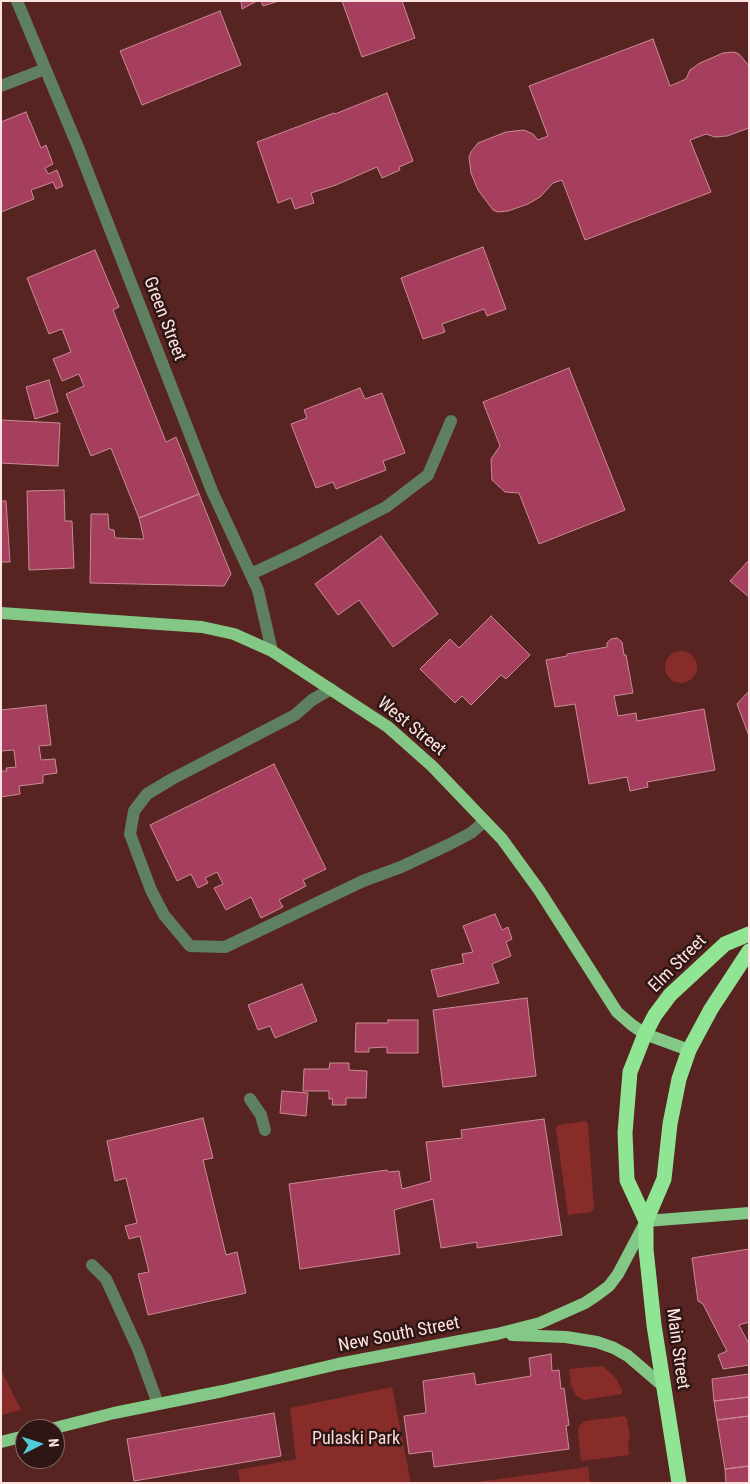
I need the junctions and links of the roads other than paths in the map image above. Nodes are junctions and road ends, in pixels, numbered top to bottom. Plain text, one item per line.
1 (17, 1) edge
2 (45, 69) junction
3 (1, 86) edge
4 (451, 421) dead end
5 (251, 574) junction
6 (1, 613) edge
7 (272, 651) junction
8 (331, 689) junction
9 (485, 821) junction
10 (749, 934) edge
11 (749, 950) edge
12 (646, 1034) junction
13 (689, 1050) junction
14 (250, 1098) dead end
15 (265, 1130) dead end
16 (749, 1214) edge
17 (646, 1221) junction
18 (92, 1265) dead end
19 (497, 1334) junction
20 (663, 1386) junction
21 (158, 1404) junction
22 (65, 1425) edge
23 (15, 1438) edge
24 (1, 1442) edge
25 (679, 1483) edge

1 - 2 street, Green Street
2 - 3 street
2 - 5 street, Green Street
4 - 5 street
5 - 7 street, Green Street
6 - 7 main road, West Street
7 - 8 main road, West Street
8 - 9 main road, West Street
8 - 9 street
9 - 12 main road, West Street
10 - 12 highway, Elm Street
11 - 13 highway
12 - 13 main road, West Street
12 - 17 highway, Main Street
13 - 17 highway, Main Street
14 - 15 street
16 - 17 main road
17 - 19 main road, New South Street
17 - 20 highway, Main Street
18 - 21 street
19 - 20 main road
19 - 21 main road, New South Street
20 - 25 highway, Main Street
21 - 22 main road, New South Street
23 - 24 main road

